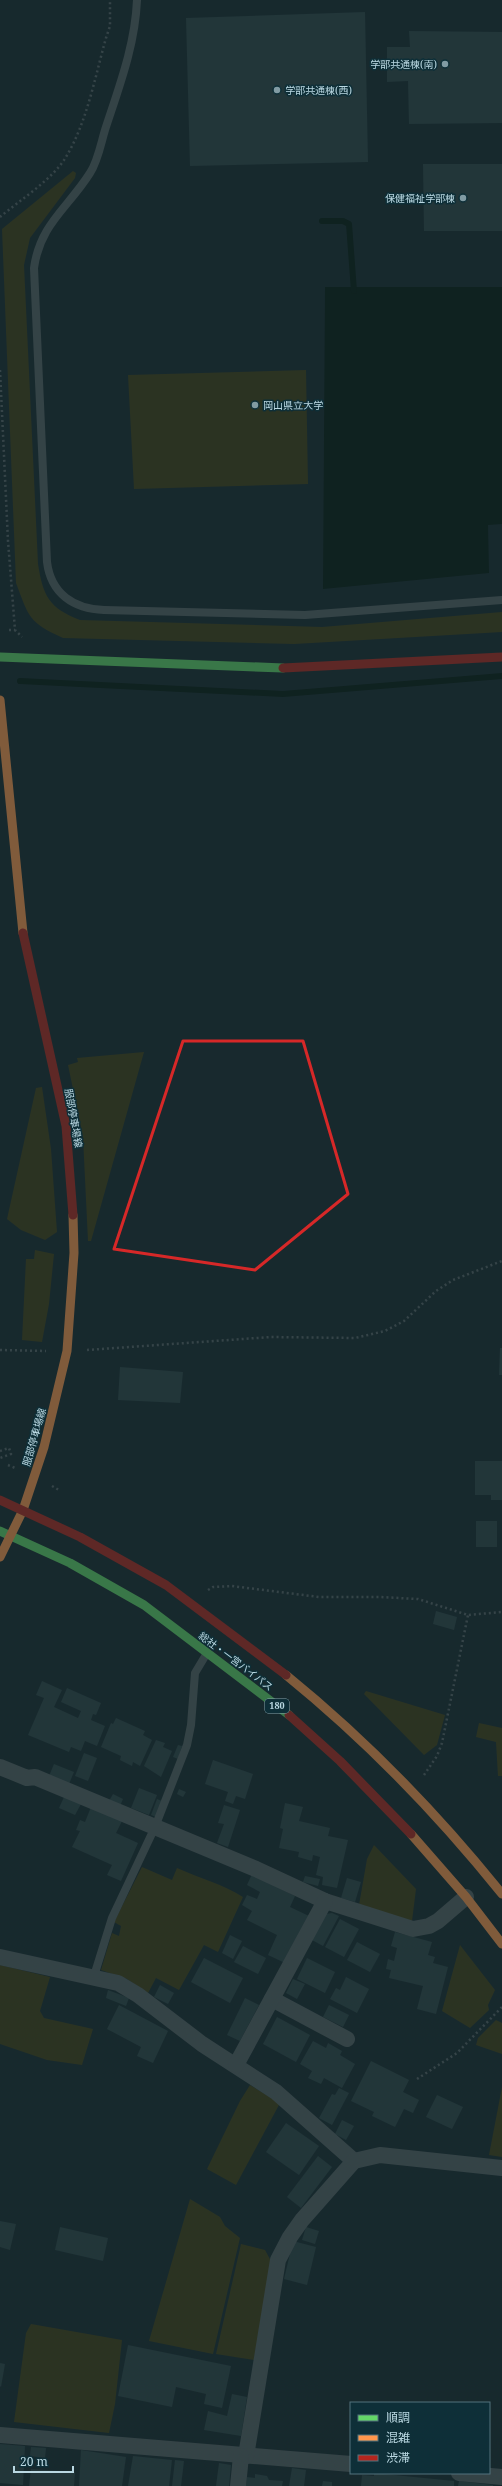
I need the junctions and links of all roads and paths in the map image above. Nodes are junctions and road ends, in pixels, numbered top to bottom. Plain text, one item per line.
1 (110, 0) edge
2 (136, 0) edge
3 (0, 217) edge
4 (0, 370) edge
5 (502, 600) edge
6 (9, 630) dead end
7 (15, 630) junction
8 (24, 640) dead end
9 (0, 657) edge
10 (502, 657) edge
11 (0, 700) edge
12 (502, 1261) edge
13 (0, 1350) edge
14 (67, 1351) junction
15 (0, 1452) edge
16 (0, 1458) edge
17 (0, 1500) edge
18 (23, 1510) junction
19 (0, 1531) edge
20 (11, 1535) junction
21 (0, 1557) edge
22 (192, 1603) junction
23 (502, 1612) edge
24 (468, 1615) junction
25 (207, 1653) junction
26 (0, 1767) edge
27 (411, 1789) junction
28 (155, 1827) junction
29 (502, 1894) edge
30 (466, 1897) junction
31 (325, 1901) junction
32 (502, 1944) edge
33 (0, 1957) edge
34 (94, 1976) junction
35 (272, 1999) junction
36 (502, 2007) edge
37 (347, 2039) dead end
38 (236, 2065) junction
39 (417, 2079) dead end
40 (354, 2161) junction
41 (502, 2168) edge
42 (0, 2435) edge
43 (244, 2456) junction
44 (350, 2464) edge
45 (470, 2474) edge
46 (502, 2477) edge
47 (238, 2486) edge

1 - 3 path
2 - 5 lane
4 - 7 path
6 - 7 path
7 - 8 path
9 - 10 main road
11 - 14 main road, 服部停車場線
12 - 14 path
13 - 14 path
14 - 18 main road, 服部停車場線
15 - 16 path
17 - 18 main road, 総社・一宮バイパス
18 - 20 main road, 服部停車場線
18 - 22 main road, 総社・一宮バイパス
19 - 20 main road, 総社・一宮バイパス / 180
20 - 21 main road, 服部停車場線
20 - 25 main road, 総社・一宮バイパス / 180
22 - 24 path
22 - 27 main road, 総社・一宮バイパス
23 - 24 path
24 - 27 path
25 - 28 lane
25 - 30 main road, 総社・一宮バイパス / 180
26 - 28 street
27 - 29 main road, 総社・一宮バイパス
28 - 31 street
28 - 34 lane
30 - 31 street
30 - 32 main road, 総社・一宮バイパス / 180
31 - 35 street
33 - 34 street
34 - 38 street
35 - 37 street
35 - 38 street
36 - 39 path
38 - 40 street
40 - 41 street
40 - 43 street
42 - 43 street
43 - 44 street
43 - 47 street
45 - 46 street

